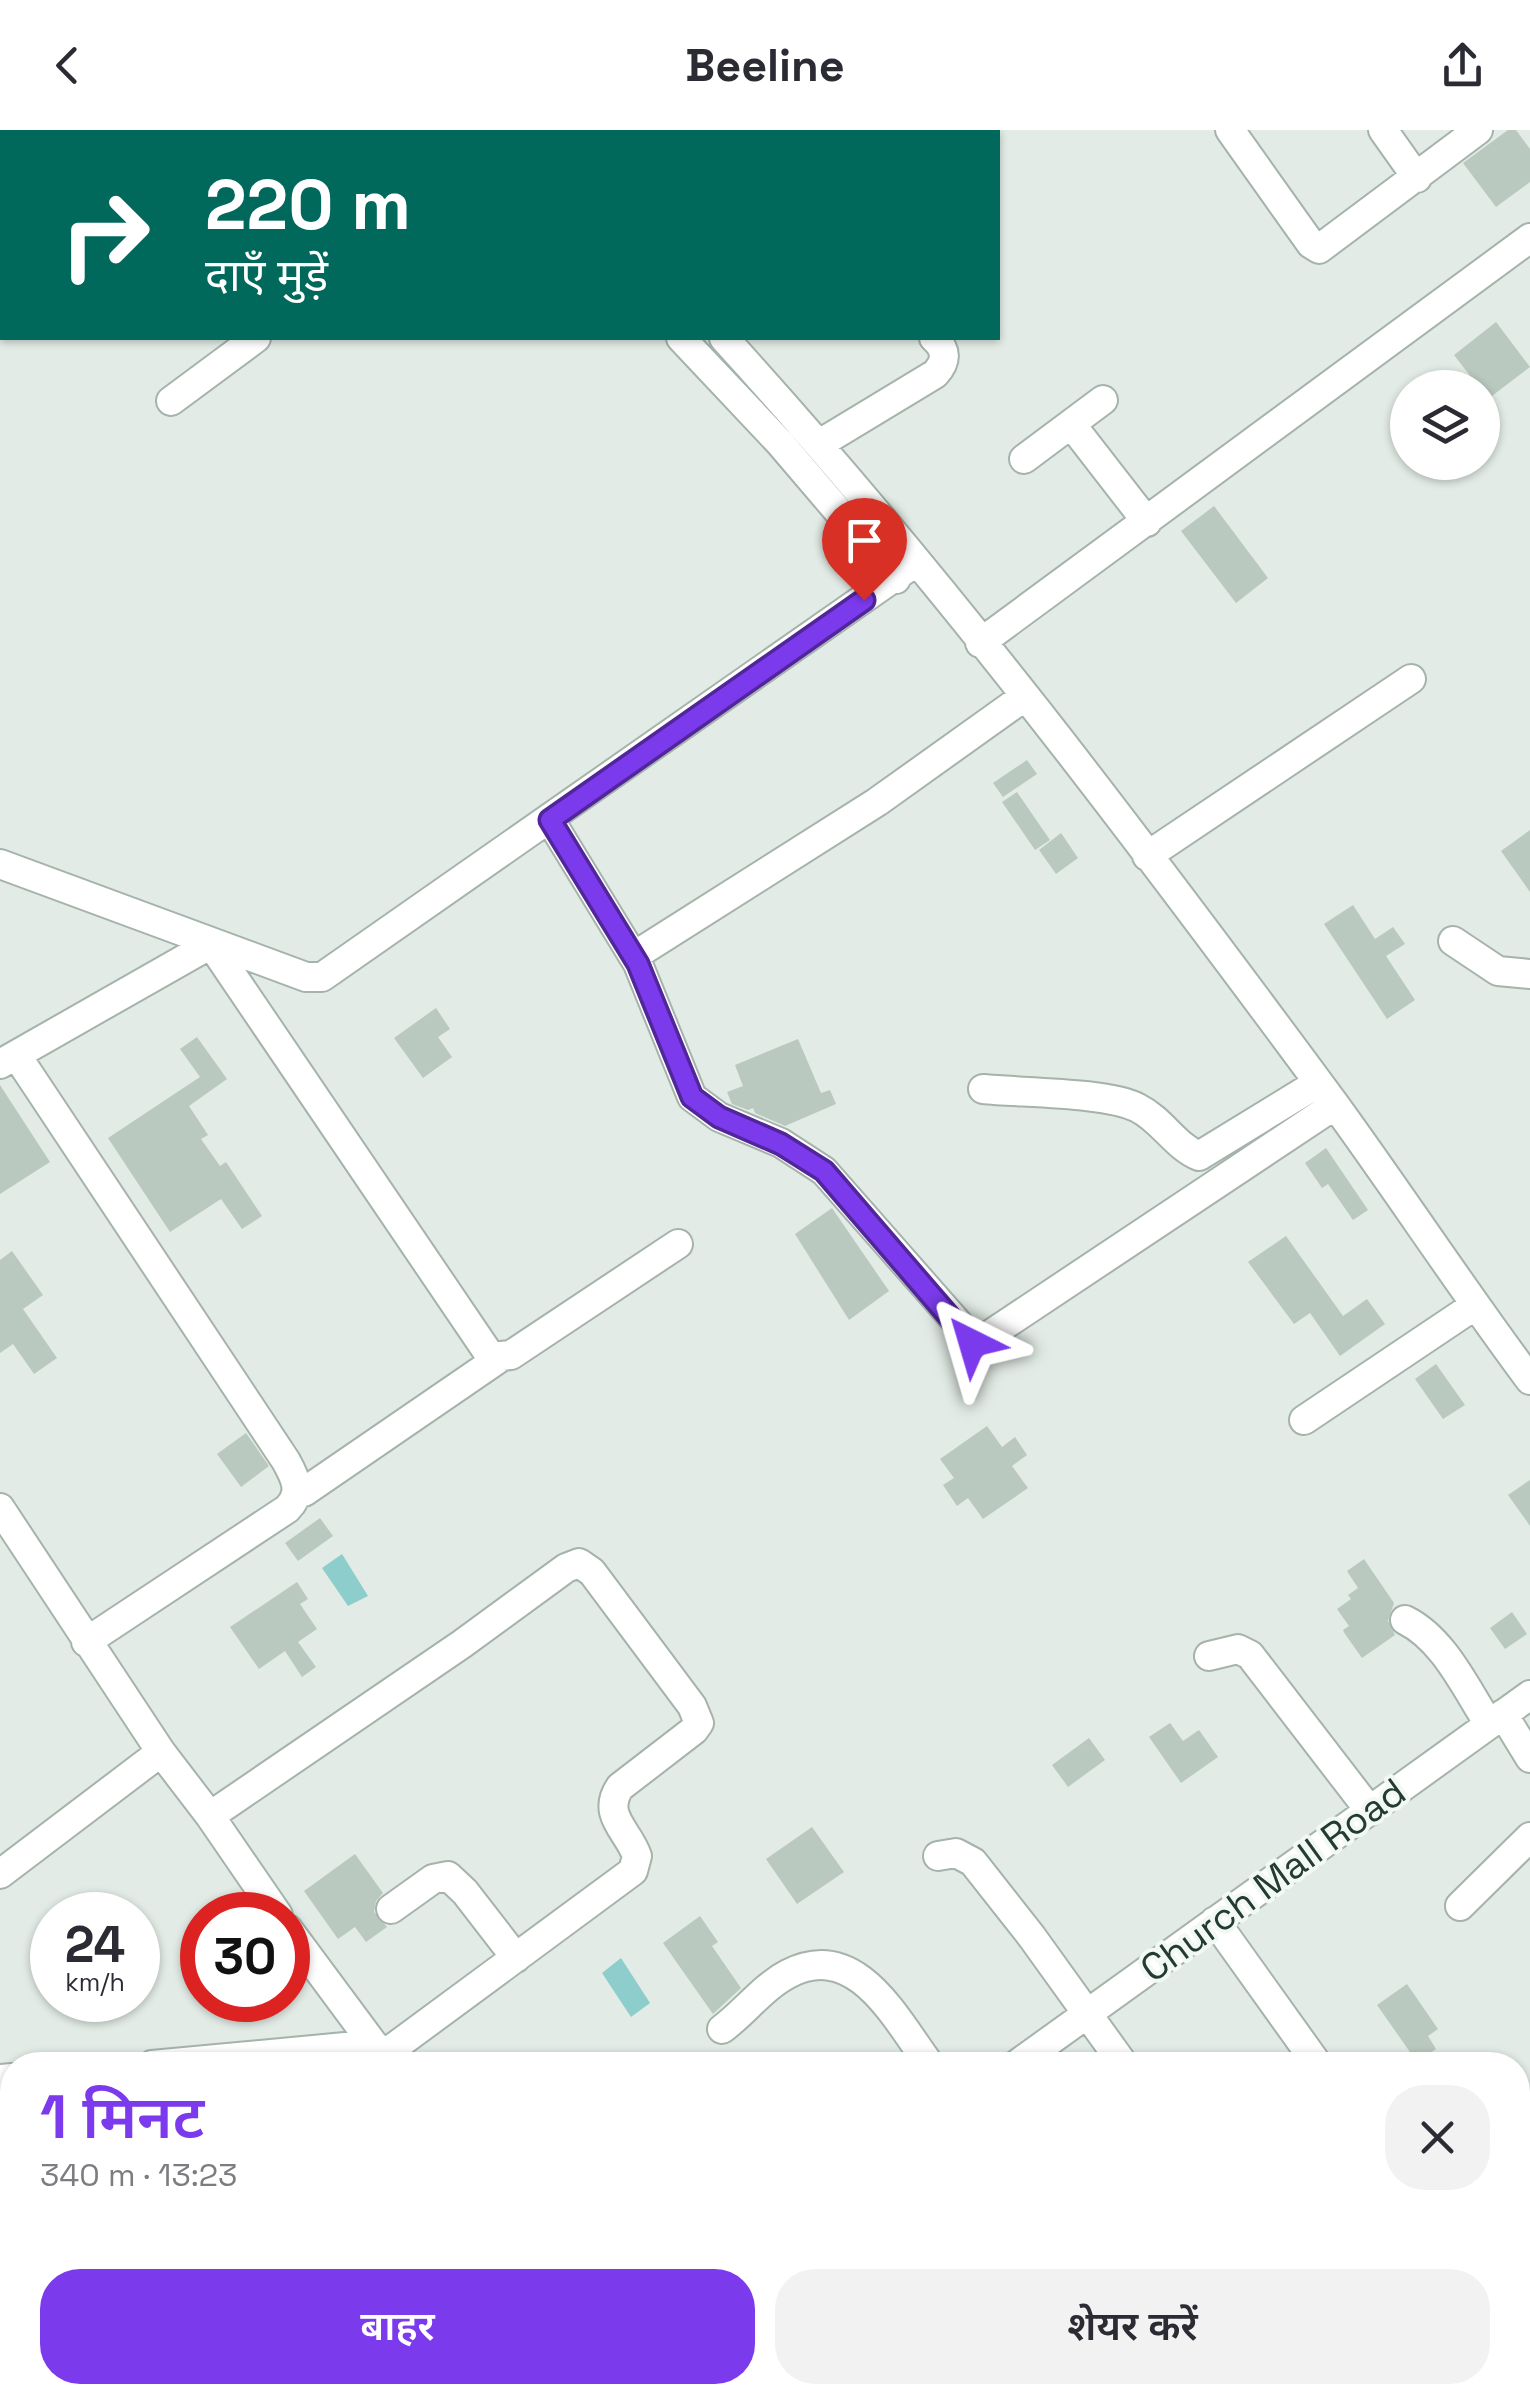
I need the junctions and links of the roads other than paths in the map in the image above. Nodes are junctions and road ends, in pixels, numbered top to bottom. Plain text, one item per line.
1 (1230, 130) edge
2 (1383, 130) edge
3 (1478, 130) edge
4 (1416, 178) junction
5 (1530, 238) edge
6 (249, 340) edge
7 (682, 340) edge
8 (726, 340) edge
9 (936, 340) edge
10 (1103, 400) dead end
11 (171, 401) dead end
12 (1071, 424) junction
13 (820, 444) junction
14 (1024, 459) dead end
15 (1147, 522) junction
16 (906, 570) junction
17 (980, 643) junction
18 (1411, 680) dead end
19 (1024, 698) junction
20 (550, 820) junction
21 (1147, 856) junction
22 (0, 864) edge
23 (1453, 941) dead end
24 (211, 944) junction
25 (634, 956) junction
26 (1530, 974) edge
27 (9, 1060) edge
28 (983, 1089) dead end
29 (1326, 1094) junction
30 (678, 1244) dead end
31 (1474, 1306) junction
32 (498, 1360) junction
33 (1530, 1380) edge
34 (1304, 1420) dead end
35 (304, 1492) dead end
36 (0, 1508) edge
37 (1405, 1620) dead end
38 (86, 1642) junction
39 (1209, 1656) dead end
40 (1530, 1696) edge
41 (1496, 1719) junction
42 (160, 1752) junction
43 (1530, 1758) edge
44 (1370, 1810) junction
45 (210, 1816) junction
46 (1530, 1837) edge
47 (938, 1856) dead end
48 (0, 1874) edge
49 (262, 1892) edge
50 (1460, 1906) dead end
51 (391, 1909) dead end
52 (1215, 1921) junction
53 (310, 1958) edge
54 (516, 1958) junction
55 (1088, 2012) junction
56 (722, 2029) dead end
57 (382, 2052) edge
58 (388, 2052) edge
59 (920, 2052) edge
60 (1034, 2052) edge
61 (1115, 2052) edge
62 (1309, 2052) edge

1 - 4 street
2 - 4 street
3 - 4 street
5 - 15 street
6 - 11 street
7 - 16 street
8 - 13 street
9 - 13 street
10 - 12 street
12 - 14 street
12 - 15 street
13 - 16 street
15 - 17 street
16 - 17 street
16 - 20 street
17 - 19 street
18 - 21 street
19 - 21 street
19 - 25 street
20 - 24 street
20 - 25 street
21 - 29 street
22 - 24 street
23 - 26 street
24 - 27 street
24 - 32 street
25 - 29 street
27 - 38 street
28 - 29 street
29 - 31 street
30 - 32 street
31 - 33 street
31 - 34 street
32 - 35 street
36 - 38 street
37 - 41 street
38 - 42 street
39 - 44 street
40 - 41 street, Church Mall Road
41 - 43 street
41 - 44 street, Church Mall Road
42 - 45 street
42 - 48 street
44 - 52 street, Church Mall Road
45 - 49 street
45 - 54 street
46 - 50 street
47 - 55 street
51 - 54 street
52 - 55 street, Church Mall Road
52 - 62 street
53 - 57 street
54 - 58 street
55 - 60 street, Church Mall Road
55 - 61 street
56 - 59 street

